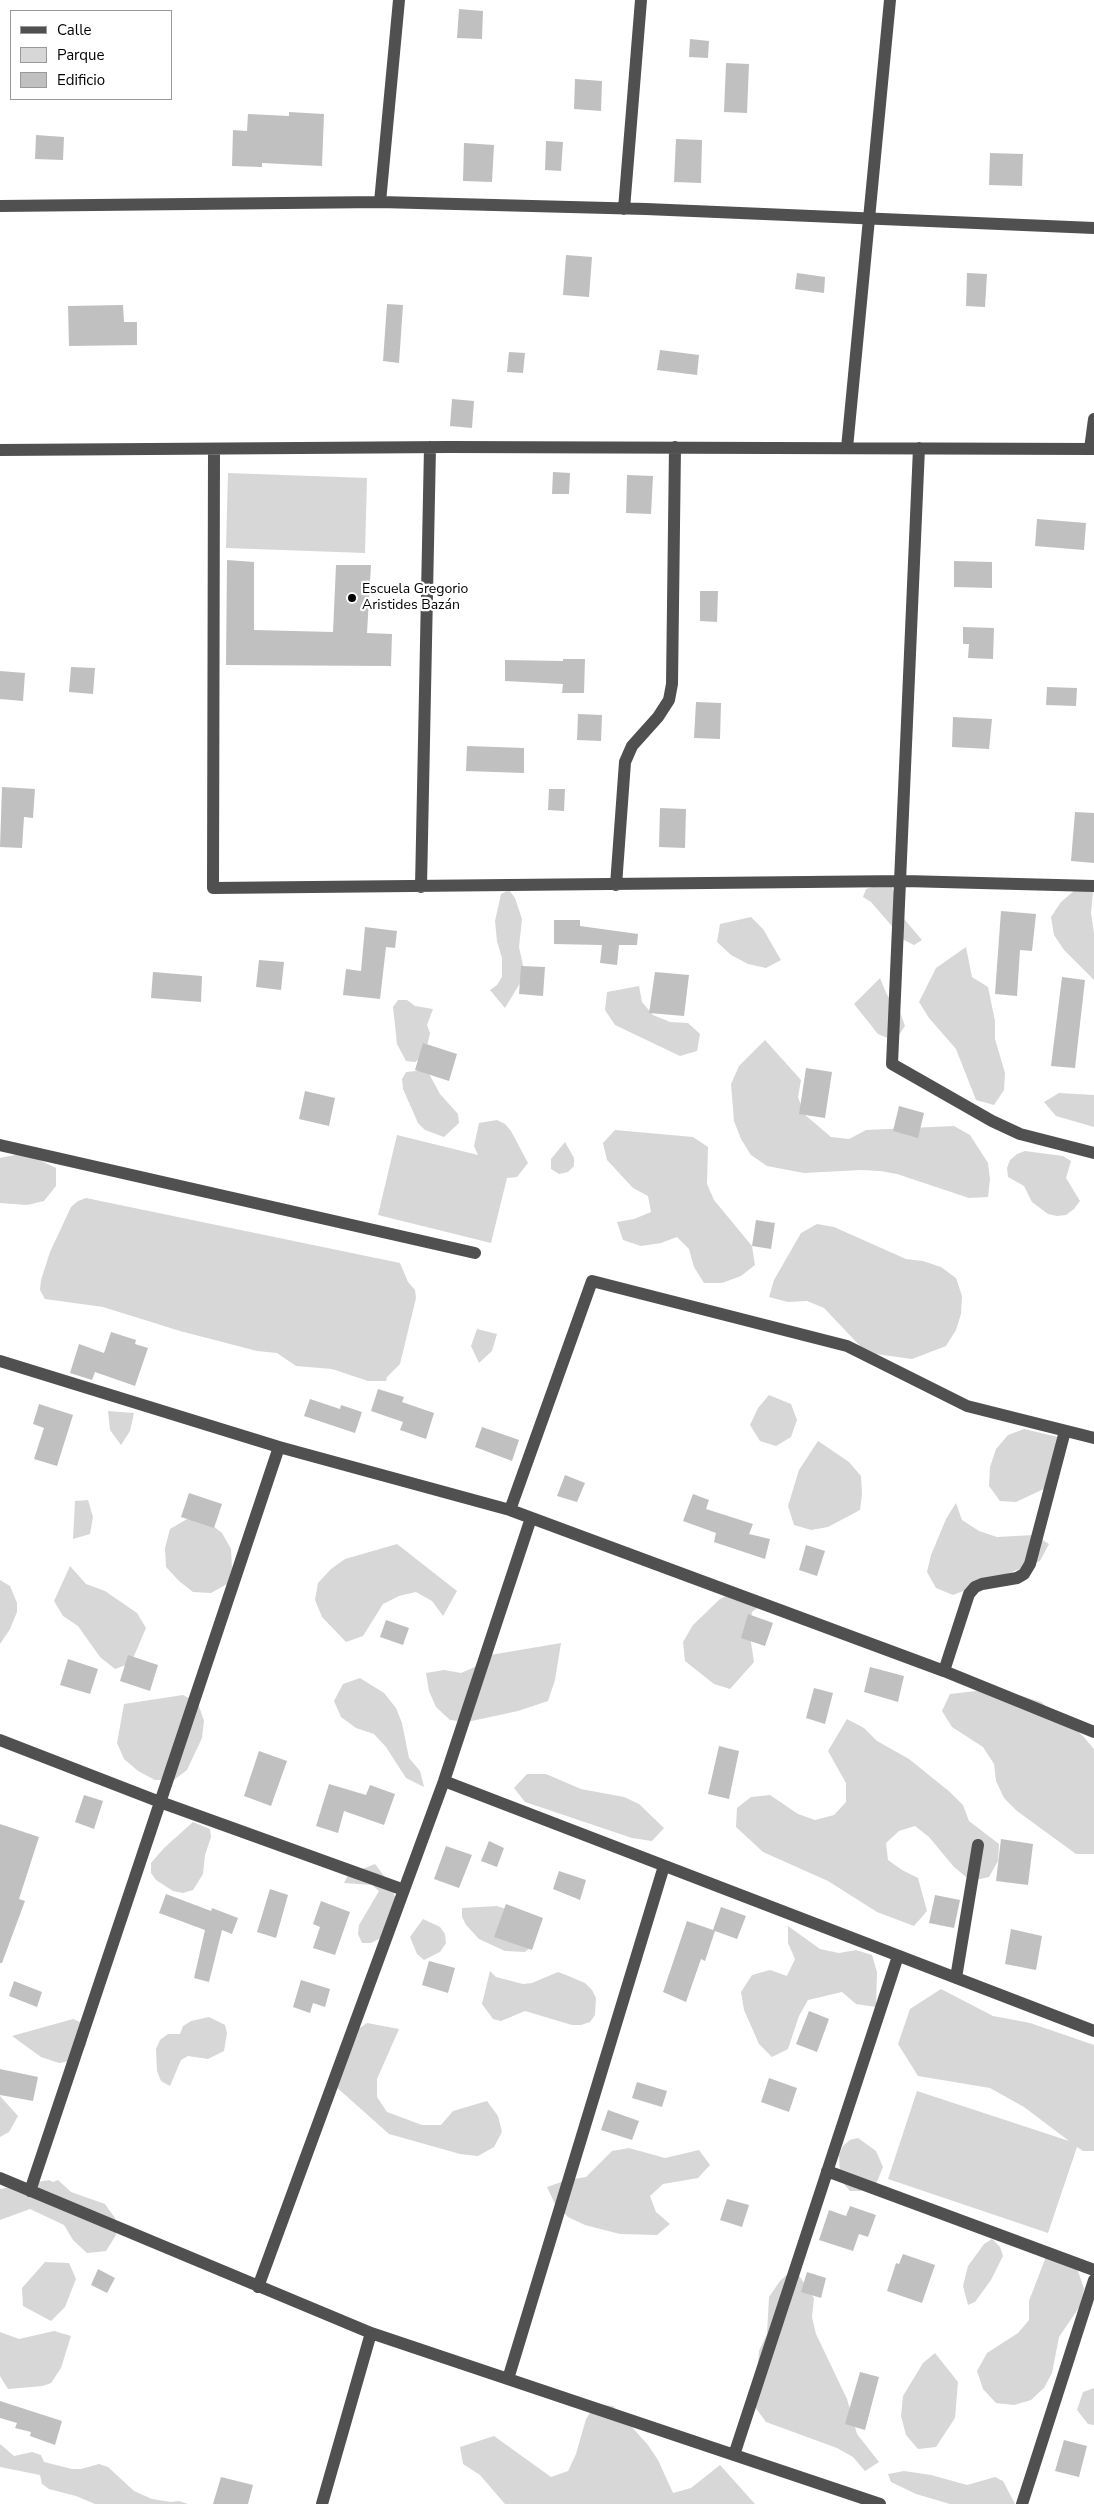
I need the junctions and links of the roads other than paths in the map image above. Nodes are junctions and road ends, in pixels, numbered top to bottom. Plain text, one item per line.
1 (399, 0) edge
2 (641, 0) edge
3 (890, 0) edge
4 (380, 202) junction
5 (0, 206) edge
6 (624, 209) junction
7 (870, 218) junction
8 (1094, 228) edge
9 (1094, 419) edge
10 (430, 447) junction
11 (674, 447) junction
12 (847, 448) junction
13 (919, 448) junction
14 (214, 449) junction
15 (1092, 449) edge
16 (0, 450) edge
17 (901, 882) junction
18 (616, 885) junction
19 (1094, 886) edge
20 (421, 887) junction
21 (0, 1145) edge
22 (1094, 1153) edge
23 (475, 1253) dead end
24 (0, 1361) edge
25 (1065, 1431) junction
26 (1094, 1438) edge
27 (279, 1447) junction
28 (510, 1510) junction
29 (531, 1518) junction
30 (944, 1671) junction
31 (1094, 1732) edge
32 (0, 1740) edge
33 (444, 1780) junction
34 (160, 1802) junction
35 (978, 1845) dead end
36 (664, 1866) junction
37 (404, 1890) junction
38 (898, 1956) junction
39 (956, 1978) junction
40 (1094, 2031) edge
41 (827, 2171) junction
42 (0, 2178) edge
43 (30, 2191) junction
44 (1094, 2270) edge
45 (1094, 2280) edge
46 (258, 2287) junction
47 (371, 2333) junction
48 (508, 2379) junction
49 (734, 2455) junction
50 (322, 2504) edge
51 (880, 2504) edge
52 (1022, 2504) edge

1 - 4 street
2 - 6 street
3 - 7 street
4 - 5 street
4 - 6 street
6 - 7 street
7 - 8 street
7 - 12 street
9 - 15 street
10 - 11 street
10 - 14 street
10 - 20 street
11 - 12 street
11 - 18 street
12 - 13 street
13 - 15 street
13 - 17 street
14 - 16 street
14 - 20 street
17 - 18 street
17 - 19 street
17 - 22 street
18 - 20 street
21 - 23 street
24 - 27 street
25 - 26 street
25 - 28 street
25 - 30 street
27 - 28 street
27 - 34 street
28 - 29 street
29 - 30 street
29 - 33 street
30 - 31 street
32 - 34 street
33 - 36 street
33 - 37 street
34 - 37 street
34 - 43 street
35 - 39 street
36 - 38 street
36 - 48 street
37 - 46 street
38 - 39 street
38 - 41 street
39 - 40 street
41 - 44 street
41 - 49 street
42 - 43 street
43 - 46 street
45 - 52 street
46 - 47 street
47 - 48 street
47 - 50 street
48 - 49 street
49 - 51 street

